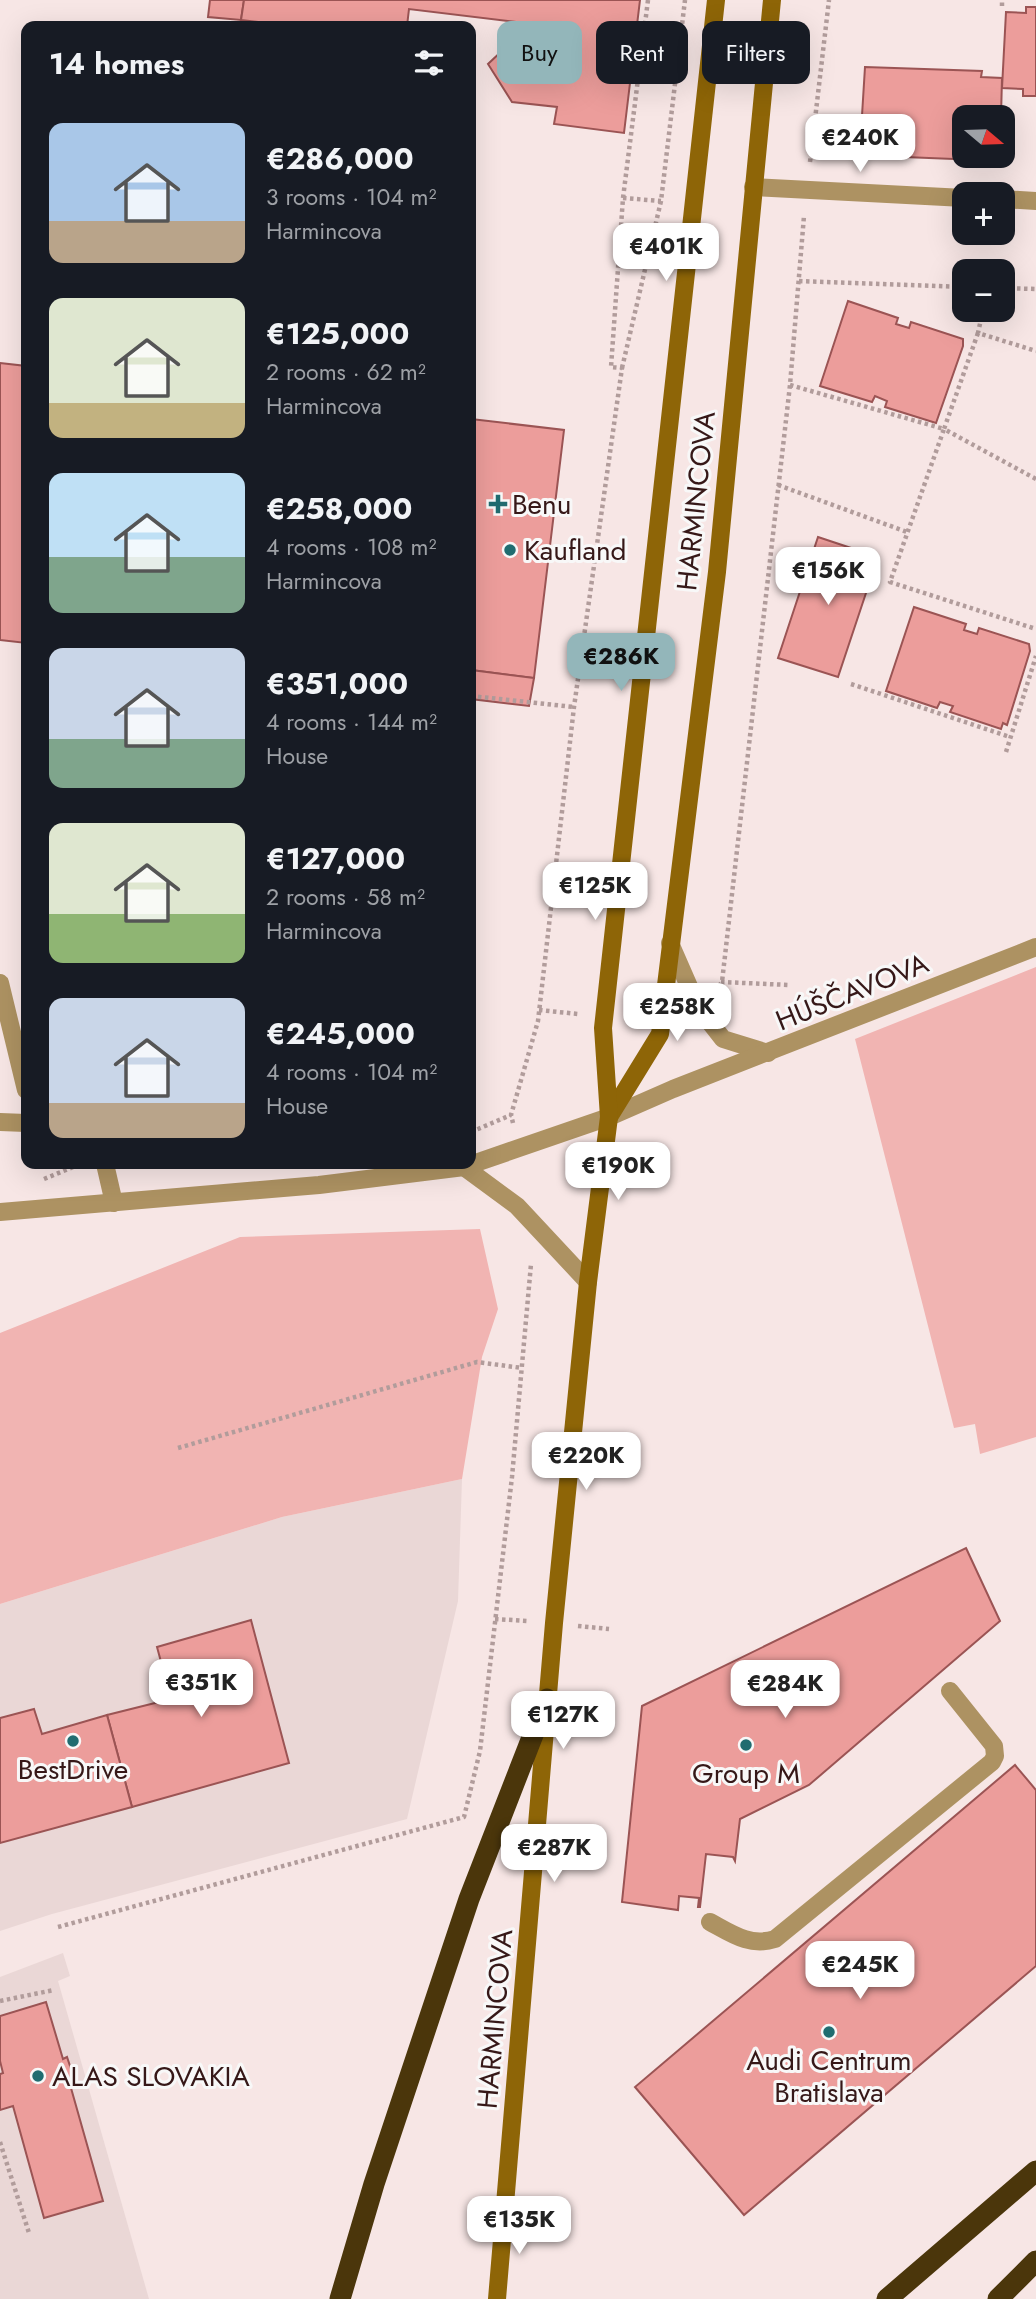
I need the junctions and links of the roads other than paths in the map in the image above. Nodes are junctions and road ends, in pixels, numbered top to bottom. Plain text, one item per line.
1 (716, 0) edge
2 (772, 0) edge
3 (753, 187) junction
4 (952, 197) edge
5 (1015, 200) edge
6 (1036, 201) edge
7 (670, 943) junction
8 (1036, 947) edge
9 (0, 983) edge
10 (768, 1053) junction
11 (21, 1069) edge
12 (609, 1117) junction
13 (0, 1122) edge
14 (21, 1123) edge
15 (476, 1163) edge
16 (106, 1169) edge
17 (448, 1169) edge
18 (467, 1169) edge
19 (114, 1203) junction
20 (0, 1212) edge
21 (588, 1282) junction
22 (950, 1691) dead end
23 (547, 1699) junction
24 (710, 1922) dead end
25 (1036, 2171) edge
26 (1036, 2261) edge
27 (340, 2299) edge
28 (497, 2299) edge
29 (887, 2299) edge
30 (998, 2299) edge

1 - 12 street, HARMINCOVA
2 - 3 street, HARMINCOVA
3 - 4 street
3 - 7 street, HARMINCOVA
5 - 6 street
7 - 10 street
7 - 12 street, HARMINCOVA
8 - 10 street, HÚŠČAVOVA
9 - 11 street
10 - 12 street, HÚŠČAVOVA
12 - 15 street, HÚŠČAVOVA
12 - 21 street, HARMINCOVA
13 - 14 street
16 - 19 street
17 - 19 street, HÚŠČAVOVA
18 - 21 street
19 - 20 street, HÚŠČAVOVA
21 - 23 street, HARMINCOVA
22 - 24 street
23 - 27 highway
23 - 28 street, HARMINCOVA
25 - 29 highway
26 - 30 highway

